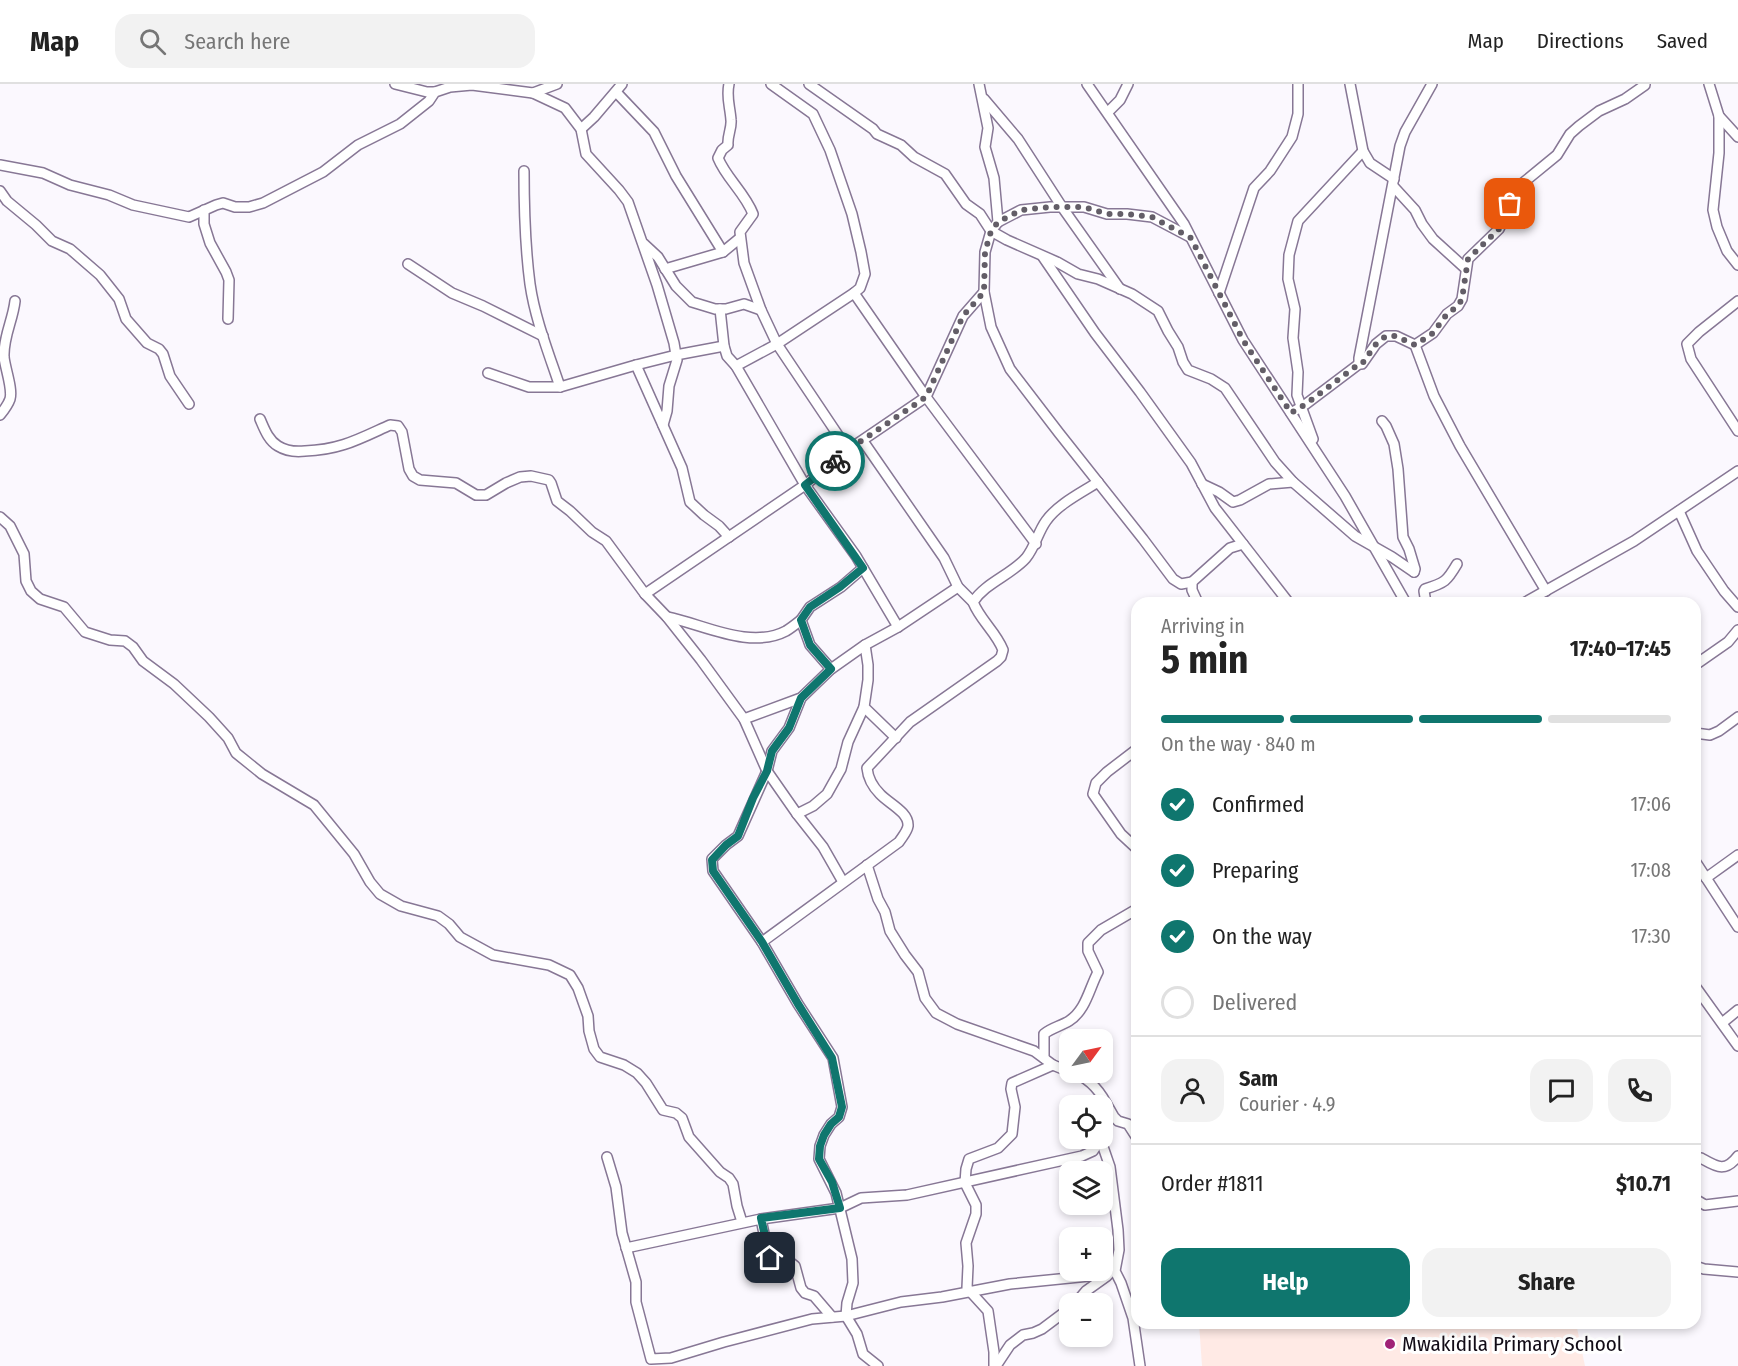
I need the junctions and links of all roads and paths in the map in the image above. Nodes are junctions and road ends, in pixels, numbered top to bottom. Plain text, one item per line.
1 (395, 84) edge
2 (558, 84) edge
3 (729, 84) edge
4 (771, 84) edge
5 (809, 84) edge
6 (979, 84) edge
7 (1087, 84) edge
8 (1128, 84) edge
9 (1298, 84) edge
10 (1350, 84) edge
11 (1432, 84) edge
12 (1648, 84) edge
13 (1709, 84) edge
14 (619, 88) edge
15 (435, 92) junction
16 (533, 93) junction
17 (982, 97) junction
18 (1108, 112) junction
19 (1719, 116) junction
20 (581, 129) junction
21 (1738, 137) edge
22 (1363, 152) junction
23 (0, 165) edge
24 (524, 171) dead end
25 (1394, 182) junction
26 (0, 191) edge
27 (1062, 207) junction
28 (204, 210) junction
29 (998, 222) junction
30 (991, 231) junction
31 (740, 238) junction
32 (1191, 238) junction
33 (643, 243) junction
34 (723, 252) junction
35 (1042, 255) junction
36 (408, 264) dead end
37 (1738, 265) edge
38 (1466, 268) junction
39 (665, 269) junction
40 (1120, 290) junction
41 (984, 292) junction
42 (854, 293) junction
43 (1219, 293) junction
44 (15, 301) dead end
45 (1738, 301) edge
46 (720, 309) junction
47 (761, 310) junction
48 (228, 319) dead end
49 (543, 336) junction
50 (777, 344) junction
51 (1415, 345) junction
52 (724, 346) junction
53 (676, 355) junction
54 (1359, 364) junction
55 (636, 365) junction
56 (736, 366) junction
57 (488, 373) dead end
58 (560, 387) junction
59 (926, 397) junction
60 (189, 404) dead end
61 (1301, 407) junction
62 (1291, 413) junction
63 (0, 415) edge
64 (260, 419) dead end
65 (1382, 421) dead end
66 (663, 425) junction
67 (1738, 431) edge
68 (862, 441) junction
69 (848, 450) junction
70 (1319, 456) junction
71 (1738, 471) edge
72 (1098, 482) junction
73 (1293, 482) junction
74 (1202, 484) junction
75 (805, 485) junction
76 (1678, 511) junction
77 (0, 518) edge
78 (729, 537) junction
79 (1243, 543) junction
80 (1036, 544) junction
81 (1374, 548) junction
82 (1457, 564) dead end
83 (863, 568) junction
84 (1192, 582) junction
85 (958, 587) junction
86 (1546, 591) junction
87 (645, 594) junction
88 (1195, 597) edge
89 (1284, 597) edge
90 (1403, 597) edge
91 (1425, 597) edge
92 (1535, 597) edge
93 (973, 602) junction
94 (1738, 607) edge
95 (667, 617) junction
96 (801, 620) junction
97 (898, 627) junction
98 (1738, 630) edge
99 (865, 645) junction
100 (1701, 661) edge
101 (831, 669) junction
102 (801, 698) junction
103 (864, 707) junction
104 (1738, 717) edge
105 (744, 719) junction
106 (1701, 734) edge
107 (896, 738) junction
108 (1131, 754) edge
109 (767, 771) junction
110 (797, 814) junction
111 (1131, 844) edge
112 (1738, 855) edge
113 (867, 865) junction
114 (1701, 870) edge
115 (1706, 878) junction
116 (843, 882) junction
117 (1131, 912) edge
118 (1738, 927) edge
119 (762, 942) junction
120 (1701, 994) edge
121 (1738, 1010) edge
122 (1722, 1023) junction
123 (1738, 1046) edge
124 (1044, 1058) junction
125 (1053, 1065) junction
126 (1059, 1067) edge
127 (1091, 1083) edge
128 (1102, 1095) edge
129 (1113, 1115) edge
130 (1131, 1129) edge
131 (1094, 1149) edge
132 (1104, 1149) edge
133 (1738, 1156) edge
134 (607, 1157) dead end
135 (1701, 1158) dead end
136 (965, 1184) junction
137 (1738, 1201) edge
138 (1701, 1203) edge
139 (840, 1208) junction
140 (761, 1218) junction
141 (742, 1222) junction
142 (626, 1248) junction
143 (1701, 1268) edge
144 (1113, 1270) edge
145 (1738, 1272) edge
146 (1113, 1274) edge
147 (1059, 1279) edge
148 (1100, 1281) edge
149 (971, 1293) junction
150 (1084, 1293) edge
151 (1131, 1312) edge
152 (846, 1316) junction
153 (1059, 1316) edge
154 (832, 1317) junction
155 (1135, 1329) edge
156 (863, 1354) junction
157 (652, 1362) edge
158 (865, 1366) edge
159 (878, 1366) edge
160 (995, 1366) edge
161 (1140, 1366) edge

1 - 15 street
2 - 16 street
3 - 31 street
4 - 42 street
5 - 30 street
6 - 17 street
7 - 18 street
8 - 18 street
9 - 43 street
10 - 22 street
11 - 25 street
12 - 38 street
13 - 19 street
14 - 20 street
14 - 34 street
15 - 16 street
15 - 28 street
16 - 20 street
17 - 27 street
17 - 29 street
18 - 32 street
19 - 21 street
19 - 37 street
20 - 33 street
22 - 25 street
22 - 61 street
23 - 28 street
24 - 49 street
25 - 38 street
25 - 54 street
26 - 60 street
27 - 29 street
27 - 32 street
27 - 40 street
28 - 48 street
29 - 30 street
30 - 35 street
30 - 41 street
31 - 34 street
31 - 47 street
32 - 43 street
33 - 39 street
33 - 53 street
34 - 39 street
35 - 40 street
35 - 74 street
36 - 49 street
38 - 51 street
39 - 46 street
40 - 73 street
41 - 59 street
41 - 72 street
42 - 50 street
42 - 59 street
43 - 62 street
44 - 63 street
45 - 67 street
46 - 47 street
46 - 52 street
47 - 50 street
49 - 58 street
50 - 56 street
50 - 69 street
51 - 54 street
51 - 86 street
52 - 53 street
52 - 56 street
53 - 55 street
53 - 66 street
54 - 61 street
55 - 58 street
55 - 66 street
56 - 75 street
57 - 58 street
59 - 68 street
59 - 80 street
61 - 62 street
61 - 70 street
62 - 70 street
64 - 87 street
65 - 81 street
66 - 78 street
68 - 69 street
68 - 85 street
69 - 75 street
70 - 81 street
71 - 76 street
72 - 80 street
72 - 84 street
73 - 74 street
73 - 81 street
74 - 79 street
75 - 78 street
75 - 83 street
76 - 86 street
76 - 94 street
77 - 141 street
78 - 87 street
79 - 84 street
79 - 89 street
80 - 93 street
81 - 90 street
82 - 91 street
83 - 96 street
83 - 97 street
84 - 88 street
85 - 93 street
85 - 97 street
86 - 92 street
87 - 95 street
93 - 107 street
95 - 96 street
95 - 105 street
96 - 101 street
97 - 99 street
98 - 100 street
99 - 101 street
99 - 103 street
101 - 102 street
102 - 105 street
102 - 109 street
103 - 107 street
103 - 110 street
104 - 106 street
105 - 109 street
107 - 113 street
108 - 111 street
109 - 110 street
109 - 119 street
110 - 116 street
112 - 115 street
113 - 116 street
113 - 124 street
114 - 115 street
115 - 118 street
116 - 119 street
117 - 124 street
119 - 139 street
120 - 122 street
121 - 122 street
122 - 123 street
124 - 125 street
125 - 126 street
125 - 136 street
127 - 128 street
129 - 130 street
131 - 136 street
132 - 144 street
133 - 135 street
134 - 142 street
136 - 139 street
136 - 149 street
137 - 138 street
139 - 140 street
139 - 152 street
140 - 141 street
140 - 154 street
141 - 142 street
142 - 157 street
143 - 145 street
146 - 151 street
147 - 149 street
148 - 150 street
149 - 152 street
149 - 160 street
152 - 154 street
152 - 156 street
153 - 160 street
154 - 157 street
155 - 161 street
156 - 158 street
156 - 159 street

